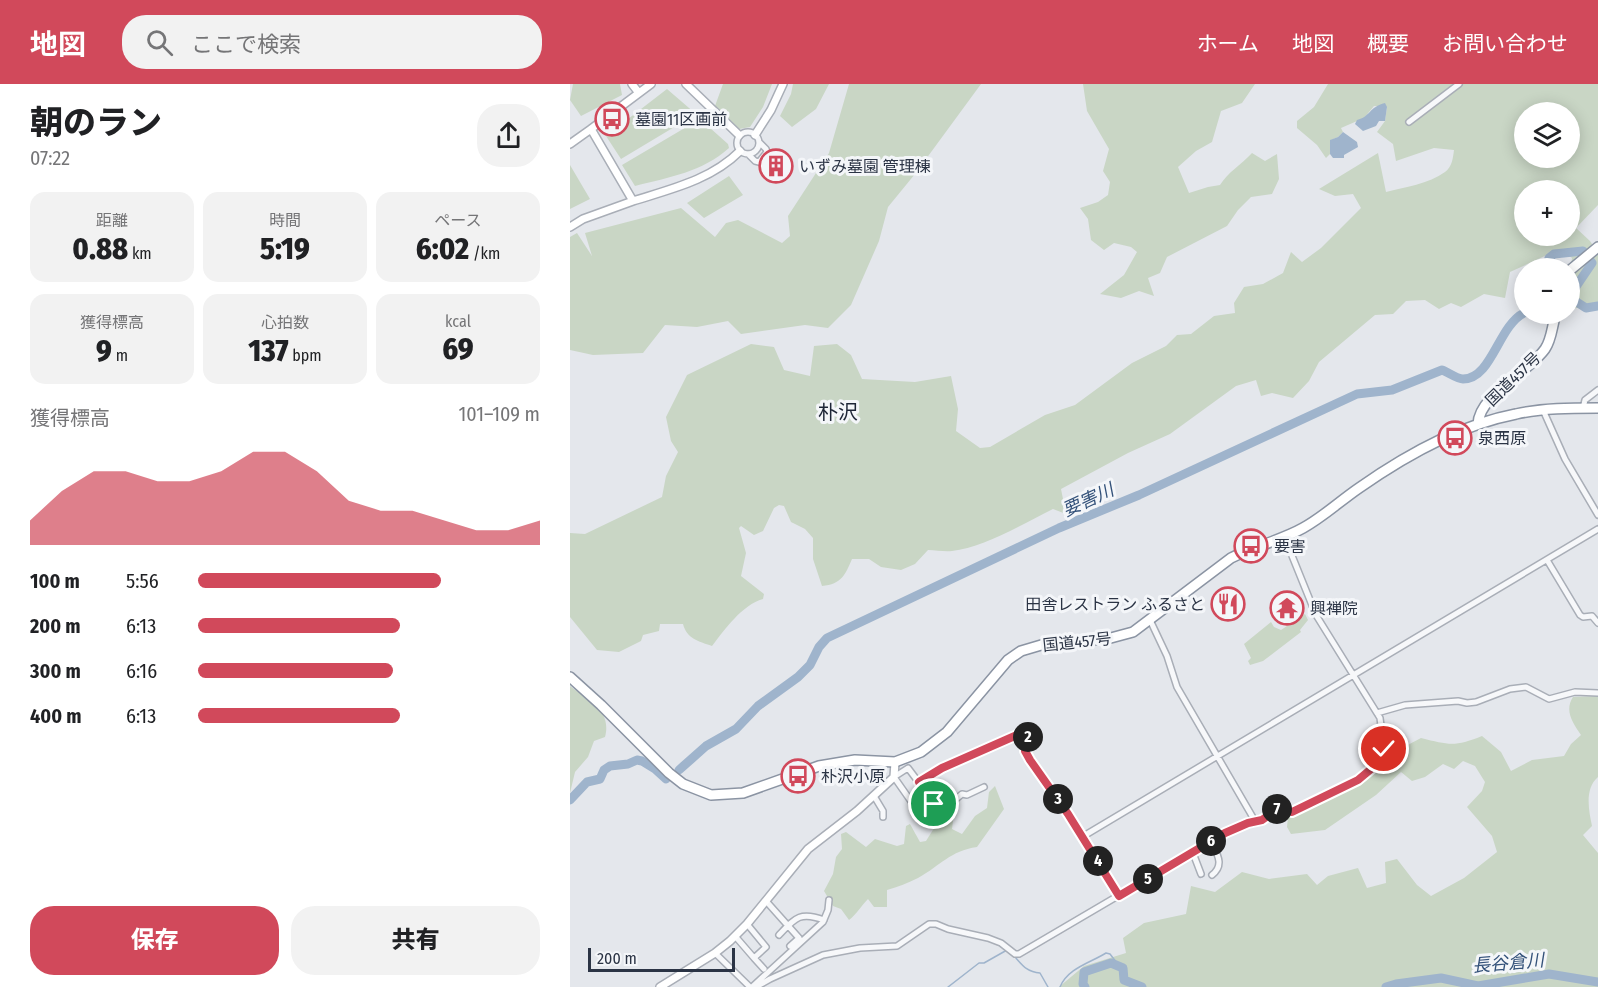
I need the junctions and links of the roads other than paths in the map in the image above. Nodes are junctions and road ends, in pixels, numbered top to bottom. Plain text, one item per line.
1 (632, 84) edge
2 (651, 84) edge
3 (686, 84) edge
4 (783, 84) edge
5 (1459, 84) edge
6 (639, 93) junction
7 (1409, 122) dead end
8 (591, 129) junction
9 (739, 135) junction
10 (757, 138) junction
11 (570, 144) edge
12 (740, 151) junction
13 (748, 154) junction
14 (633, 201) junction
15 (570, 227) edge
16 (1553, 324) edge
17 (1598, 390) edge
18 (1583, 408) junction
19 (1598, 408) edge
20 (1543, 410) junction
21 (1478, 424) junction
22 (1598, 515) edge
23 (1598, 529) edge
24 (1284, 536) junction
25 (1547, 560) junction
26 (1150, 620) junction
27 (1598, 622) edge
28 (1353, 675) junction
29 (570, 677) edge
30 (1598, 693) edge
31 (1377, 713) junction
32 (1217, 756) junction
33 (895, 762) junction
34 (894, 777) junction
35 (919, 782) junction
36 (984, 787) dead end
37 (874, 796) junction
38 (931, 799) junction
39 (915, 807) junction
40 (883, 817) dead end
41 (918, 818) dead end
42 (1255, 821) junction
43 (1083, 837) junction
44 (1211, 841) junction
45 (1192, 853) junction
46 (1201, 874) dead end
47 (1212, 875) dead end
48 (1119, 896) junction
49 (829, 900) dead end
50 (766, 901) junction
51 (824, 920) junction
52 (747, 924) junction
53 (788, 925) junction
54 (778, 935) dead end
55 (735, 936) junction
56 (790, 946) dead end
57 (715, 953) junction
58 (754, 958) junction
59 (764, 969) dead end
60 (664, 986) edge
61 (753, 987) edge

1 - 6 street
2 - 6 street
3 - 9 street
4 - 10 street
5 - 7 street
6 - 8 street
8 - 11 street
8 - 14 street
9 - 10 street
9 - 12 street
10 - 13 street
10 - 13 street
12 - 13 street
12 - 14 street
14 - 15 street
16 - 21 highway, 国道457号
17 - 18 street
18 - 19 highway
18 - 20 highway
20 - 21 highway
20 - 22 street
21 - 24 highway, 国道457号
23 - 25 street
24 - 26 highway, 国道457号
24 - 28 street
25 - 27 street
25 - 28 street
26 - 32 street
26 - 33 highway, 国道457号
28 - 31 street
28 - 32 street
29 - 33 highway, 国道457号
30 - 31 street
31 - 42 street
32 - 42 street
32 - 43 street
33 - 34 street
34 - 35 street
34 - 37 street
34 - 39 street
35 - 38 street
35 - 43 street
36 - 38 street
37 - 40 street
37 - 50 street
38 - 39 street
39 - 41 street
42 - 44 street
43 - 48 street
44 - 45 street
44 - 47 street
45 - 46 street
45 - 48 street
48 - 61 street
49 - 51 street
50 - 52 street
50 - 53 street
51 - 53 street
51 - 61 street
52 - 55 street
52 - 58 street
53 - 54 street
53 - 56 street
55 - 57 street
55 - 58 street
57 - 60 street
57 - 61 street
58 - 59 street

